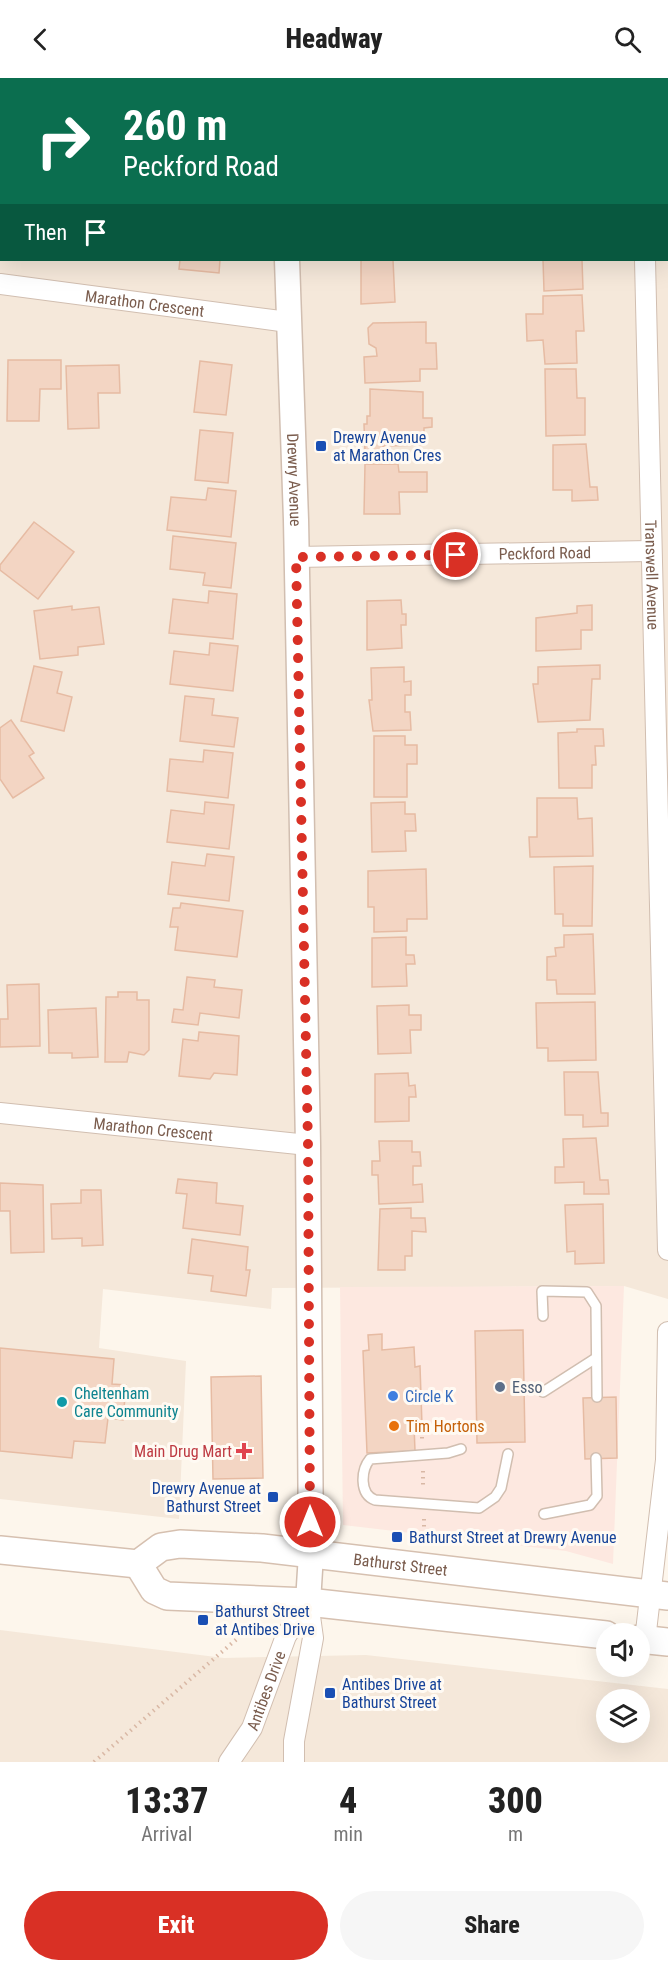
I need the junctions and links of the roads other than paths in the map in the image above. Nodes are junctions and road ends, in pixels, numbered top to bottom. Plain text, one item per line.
1 (287, 261) edge
2 (645, 261) edge
3 (0, 284) edge
4 (288, 322) junction
5 (650, 551) junction
6 (296, 557) junction
7 (664, 934) edge
8 (0, 1113) edge
9 (308, 1145) junction
10 (668, 1250) edge
11 (543, 1316) dead end
12 (668, 1332) edge
13 (596, 1358) junction
14 (543, 1392) dead end
15 (597, 1397) dead end
16 (461, 1449) dead end
17 (508, 1454) dead end
18 (596, 1458) dead end
19 (667, 1460) edge
20 (544, 1515) dead end
21 (0, 1550) edge
22 (311, 1554) junction
23 (138, 1564) junction
24 (659, 1595) edge
25 (308, 1602) junction
26 (596, 1634) edge
27 (651, 1640) edge
28 (229, 1762) edge
29 (294, 1762) edge

1 - 4 street, Drewry Avenue
2 - 5 street, Transwell Avenue
3 - 4 street, Marathon Crescent
4 - 6 street, Drewry Avenue
5 - 6 street, Peckford Road
5 - 7 street, Transwell Avenue
6 - 9 street, Drewry Avenue
7 - 10 street, Transwell Avenue
8 - 9 street, Marathon Crescent
9 - 22 street, Drewry Avenue
11 - 13 lane
12 - 19 street
13 - 14 lane
13 - 15 lane
16 - 17 lane
18 - 20 lane
19 - 24 street
21 - 23 main road
22 - 23 main road, Bathurst Street
22 - 24 main road, Bathurst Street
22 - 25 street, Drewry Avenue
23 - 25 main road
24 - 27 street
25 - 26 main road
25 - 28 street, Antibes Drive
25 - 29 street, Antibes Drive

